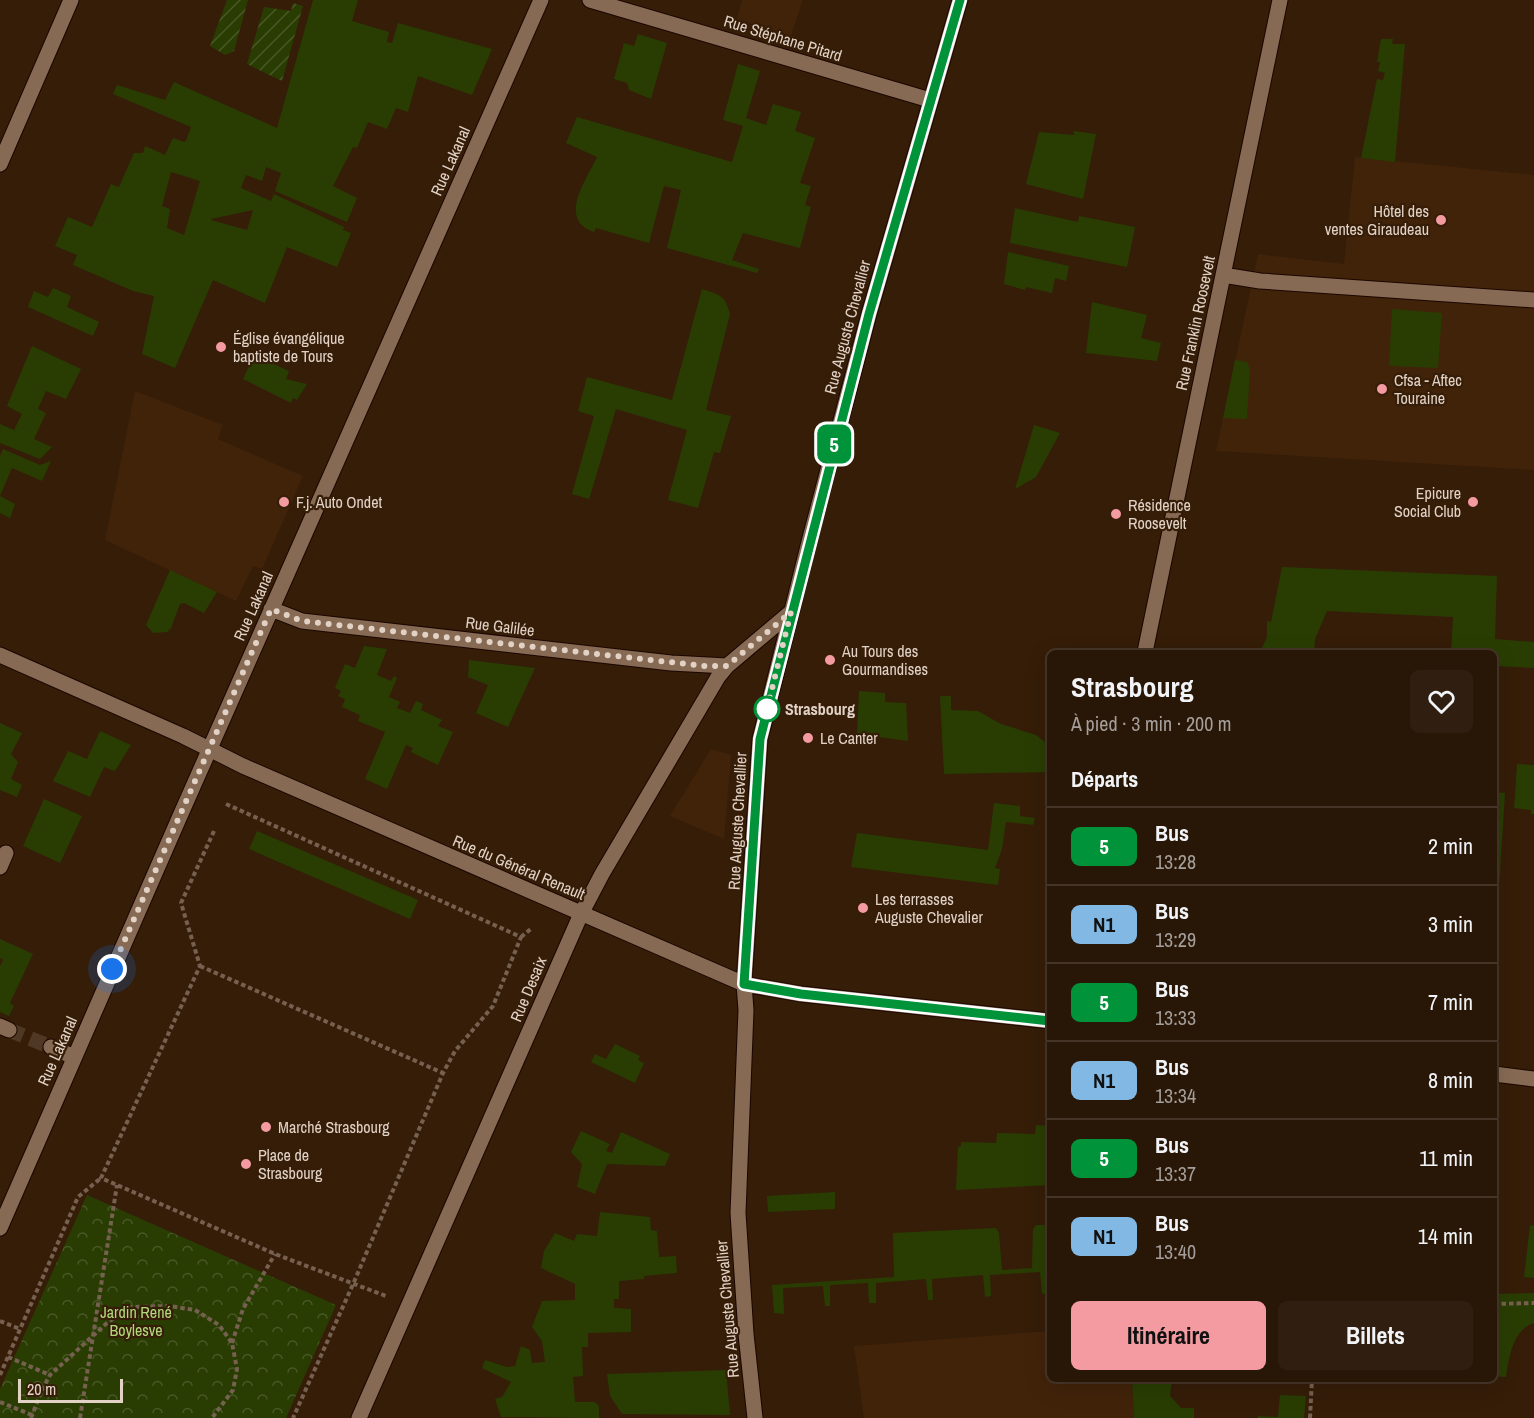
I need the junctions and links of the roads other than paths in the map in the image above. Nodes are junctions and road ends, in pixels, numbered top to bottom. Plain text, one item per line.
1 (71, 0) edge
2 (541, 0) edge
3 (590, 0) edge
4 (960, 0) edge
5 (1280, 0) edge
6 (930, 100) junction
7 (0, 164) edge
8 (1223, 275) junction
9 (1534, 300) edge
10 (271, 609) junction
11 (791, 612) junction
12 (1145, 650) edge
13 (0, 655) edge
14 (727, 666) junction
15 (211, 749) junction
16 (581, 914) junction
17 (744, 984) junction
18 (1047, 1022) edge
19 (51, 1047) tunnel mouth
20 (74, 1057) junction
21 (1497, 1074) edge
22 (1534, 1079) edge
23 (0, 1228) edge
24 (359, 1418) edge
25 (755, 1418) edge

1 - 7 street
2 - 10 street, Rue Lakanal
3 - 6 street, Rue Stéphane Pitard
4 - 6 street, Rue Auguste Chevallier
5 - 8 street, Rue Franklin Roosevelt
6 - 11 street, Rue Auguste Chevallier
8 - 9 street
8 - 12 street, Rue Franklin Roosevelt
10 - 14 street, Rue Galilée
10 - 15 street, Rue Lakanal
11 - 14 street, Rue Desaix
11 - 17 street, Rue Auguste Chevallier
13 - 15 street, Rue du Général Renault
14 - 16 street, Rue Desaix
15 - 16 street, Rue du Général Renault
15 - 20 street, Rue Lakanal
16 - 17 street, Rue du Général Renault
16 - 24 street, Rue Desaix
17 - 18 street, Rue du Général Renault
17 - 25 street, Rue Auguste Chevallier
19 - 20 street
20 - 23 street, Rue Lakanal
21 - 22 street

